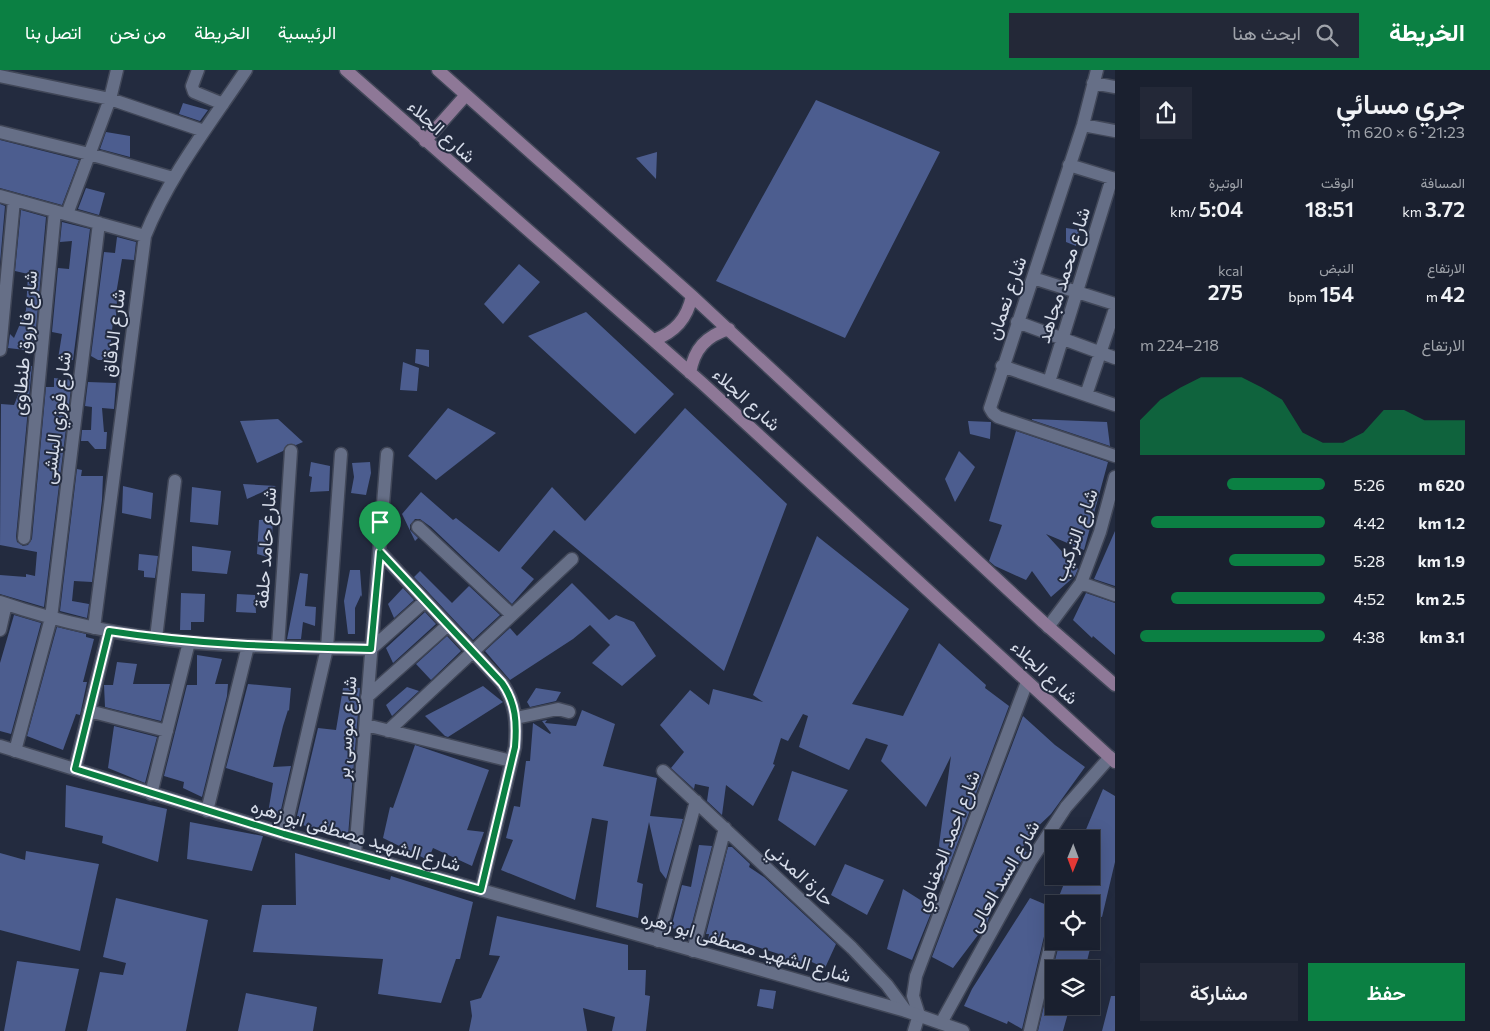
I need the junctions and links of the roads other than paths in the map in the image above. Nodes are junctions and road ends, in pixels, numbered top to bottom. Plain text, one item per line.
1 (117, 70) edge
2 (198, 70) edge
3 (246, 70) edge
4 (346, 70) edge
5 (438, 70) edge
6 (1097, 70) edge
7 (0, 76) edge
8 (1094, 83) junction
9 (1115, 87) edge
10 (466, 95) junction
11 (110, 99) junction
12 (223, 104) junction
13 (1083, 125) junction
14 (204, 131) junction
15 (1115, 131) edge
16 (0, 132) edge
17 (425, 141) junction
18 (89, 154) junction
19 (1069, 165) junction
20 (173, 178) junction
21 (1113, 179) edge
22 (0, 196) edge
23 (14, 200) junction
24 (61, 213) junction
25 (99, 223) junction
26 (144, 236) junction
27 (1033, 278) junction
28 (1076, 293) junction
29 (692, 296) junction
30 (1115, 304) edge
31 (1115, 310) edge
32 (1017, 322) junction
33 (729, 329) junction
34 (1063, 339) junction
35 (654, 340) junction
36 (0, 350) edge
37 (1101, 353) junction
38 (1115, 358) edge
39 (1002, 366) junction
40 (690, 373) junction
41 (1050, 382) junction
42 (1086, 395) junction
43 (1115, 405) edge
44 (291, 451) dead end
45 (341, 454) dead end
46 (387, 454) dead end
47 (1115, 456) edge
48 (1115, 477) edge
49 (175, 481) dead end
50 (1114, 491) edge
51 (418, 527) dead end
52 (24, 538) dead end
53 (380, 552) junction
54 (572, 558) dead end
55 (1081, 583) junction
56 (1115, 595) edge
57 (425, 601) junction
58 (3, 603) edge
59 (512, 615) junction
60 (51, 618) junction
61 (448, 625) junction
62 (1048, 627) junction
63 (94, 628) junction
64 (0, 630) edge
65 (109, 631) junction
66 (156, 638) junction
67 (189, 642) junction
68 (248, 646) junction
69 (278, 647) junction
70 (327, 648) junction
71 (371, 649) junction
72 (473, 651) junction
73 (1027, 682) junction
74 (1115, 685) edge
75 (367, 697) junction
76 (89, 711) junction
77 (569, 712) dead end
78 (516, 718) junction
79 (366, 725) junction
80 (167, 731) junction
81 (388, 731) junction
82 (0, 746) edge
83 (15, 751) junction
84 (1112, 760) edge
85 (511, 761) junction
86 (75, 769) junction
87 (663, 771) dead end
88 (151, 794) junction
89 (696, 801) junction
90 (207, 810) junction
91 (725, 828) junction
92 (284, 834) junction
93 (355, 854) junction
94 (481, 890) junction
95 (658, 941) junction
96 (693, 950) junction
97 (1049, 950) edge
98 (906, 1011) junction
99 (919, 1015) junction
100 (941, 1023) junction
101 (914, 1031) edge
102 (963, 1031) edge
103 (1030, 1031) edge

1 - 11 street, شارع فاروق طنطاوى
2 - 12 street
3 - 12 street, شارع الدقاق
4 - 17 main road, شارع الجلاء
5 - 10 main road, شارع الجلاء
6 - 8 street, شارع نعمان
7 - 11 street
8 - 9 street
8 - 13 street, شارع نعمان
10 - 17 main road
10 - 29 main road, شارع الجلاء
11 - 14 street
11 - 18 street, شارع فاروق طنطاوى
12 - 14 street, شارع الدقاق
13 - 15 street
13 - 19 street, شارع نعمان
14 - 20 street, شارع الدقاق
16 - 18 street
17 - 35 main road, شارع الجلاء
18 - 20 street
18 - 24 street, شارع فاروق طنطاوى
19 - 21 street
19 - 27 street, شارع نعمان
20 - 26 street, شارع الدقاق
21 - 28 street, شارع محمد مجاهد
22 - 23 street
23 - 24 street
23 - 36 street
24 - 25 street
24 - 52 street, شارع فاروق طنطاوى
25 - 26 street
25 - 60 street, شارع فوزي البلشى
26 - 63 street, شارع الدقاق
27 - 28 street
27 - 32 street, شارع نعمان
28 - 30 street
28 - 34 street, شارع محمد مجاهد
29 - 33 main road, شارع الجلاء
29 - 35 main road
31 - 37 street
32 - 34 street
32 - 39 street, شارع نعمان
33 - 40 main road
33 - 62 main road, شارع الجلاء
34 - 37 street
34 - 41 street, شارع محمد مجاهد
35 - 40 main road, شارع الجلاء
37 - 38 street
37 - 42 street
39 - 41 street
39 - 47 street, شارع نعمان
40 - 73 main road, شارع الجلاء
41 - 42 street
42 - 43 street
44 - 69 street, شارع حامد حلفة
45 - 70 street
46 - 53 street, شارع موسى بر
48 - 50 street, شارع التركيب
49 - 66 street
50 - 55 street, شارع التركيب
51 - 59 street
53 - 57 street
53 - 71 street, شارع موسى بر
54 - 59 street
55 - 56 street
55 - 62 street, شارع التركيب
57 - 61 street
57 - 71 street
58 - 60 street
58 - 64 street
59 - 72 street
60 - 63 street
60 - 83 street, شارع فوزي البلشى
61 - 72 street
61 - 75 street
62 - 74 main road, شارع الجلاء
63 - 65 street
65 - 66 street
65 - 76 street
66 - 67 street
67 - 68 street
67 - 80 street
68 - 69 street
68 - 90 street
69 - 70 street
70 - 71 street
70 - 92 street
71 - 75 street, شارع موسى بر
72 - 78 street
72 - 81 street
73 - 84 main road, شارع الجلاء
73 - 99 street, شارع احمد الحفناوي
75 - 79 street, شارع موسى بر
76 - 80 street
76 - 86 street
77 - 78 street
78 - 85 street
79 - 81 street
79 - 93 street, شارع موسى بر
80 - 88 street
81 - 85 street
82 - 83 street, شارع الشهيد مصطفى ابو زهره
83 - 86 street, شارع الشهيد مصطفى ابو زهره
84 - 100 street, شارع السد العالى
85 - 94 street
86 - 88 street, شارع الشهيد مصطفى ابو زهره
87 - 89 street, حارة المدني
88 - 90 street, شارع الشهيد مصطفى ابو زهره
89 - 91 street, حارة المدني
89 - 95 street
90 - 92 street, شارع الشهيد مصطفى ابو زهره
91 - 96 street
91 - 98 street, حارة المدني
92 - 93 street, شارع الشهيد مصطفى ابو زهره
93 - 94 street, شارع الشهيد مصطفى ابو زهره
94 - 95 street, شارع الشهيد مصطفى ابو زهره
95 - 96 street, شارع الشهيد مصطفى ابو زهره
96 - 98 street, شارع الشهيد مصطفى ابو زهره
97 - 103 street
98 - 99 street, شارع الشهيد مصطفى ابو زهره
99 - 100 street, شارع الشهيد مصطفى ابو زهره
99 - 101 street
100 - 102 street, شارع الشهيد مصطفى ابو زهره

